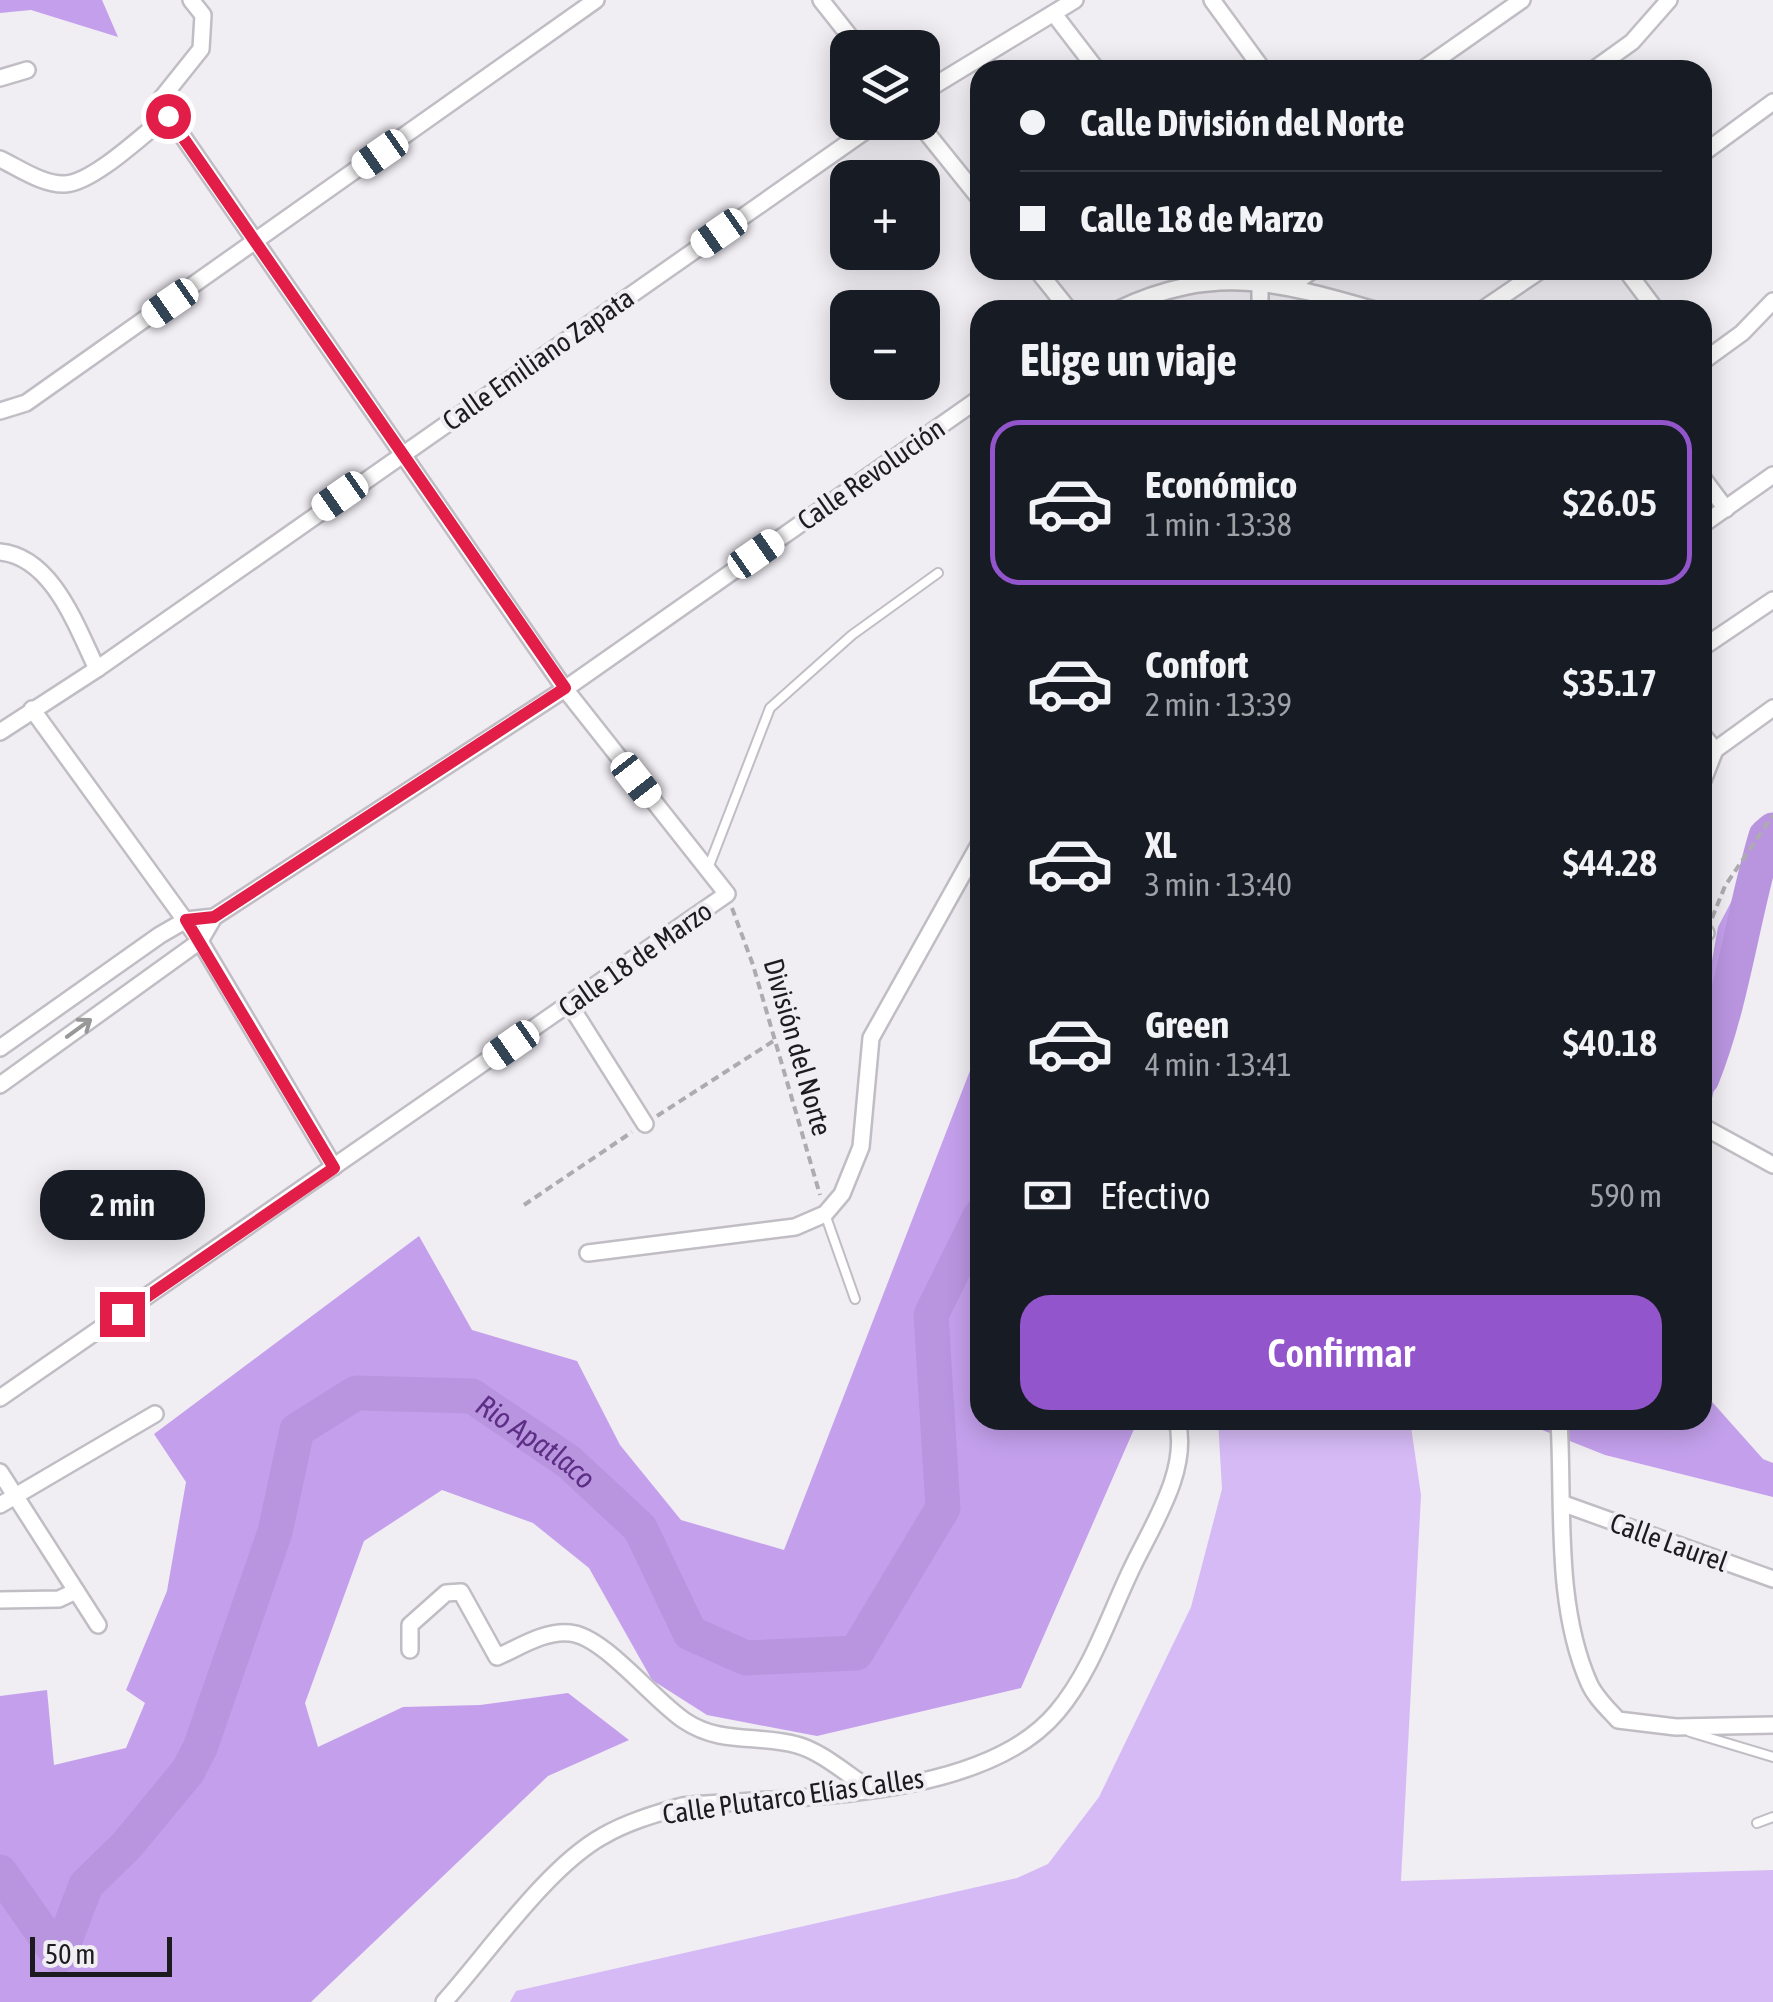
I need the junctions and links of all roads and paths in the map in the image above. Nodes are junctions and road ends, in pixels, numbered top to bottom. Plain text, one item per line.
1 (191, 0) edge
2 (596, 0) edge
3 (822, 0) edge
4 (1075, 0) edge
5 (1212, 0) edge
6 (1522, 0) edge
7 (1669, 0) edge
8 (1054, 14) junction
9 (845, 30) edge
10 (978, 60) edge
11 (1089, 60) edge
12 (1255, 60) edge
13 (1436, 60) edge
14 (1607, 60) edge
15 (970, 65) edge
16 (27, 70) dead end
17 (0, 78) edge
18 (940, 83) edge
19 (1773, 102) edge
20 (168, 116) junction
21 (852, 140) edge
22 (932, 140) edge
23 (1712, 147) edge
24 (0, 160) edge
25 (970, 187) edge
26 (256, 243) junction
27 (1045, 280) edge
28 (1225, 280) edge
29 (1271, 280) edge
30 (1299, 280) edge
31 (1526, 280) edge
32 (1290, 286) junction
33 (1061, 300) edge
34 (1137, 300) edge
35 (1340, 300) edge
36 (1497, 300) edge
37 (1773, 301) edge
38 (1712, 355) edge
39 (970, 405) edge
40 (0, 411) edge
41 (401, 454) junction
42 (1773, 475) edge
43 (1712, 490) edge
44 (1726, 509) junction
45 (1712, 518) edge
46 (0, 552) edge
47 (938, 573) dead end
48 (1773, 600) edge
49 (1712, 641) edge
50 (97, 669) junction
51 (565, 688) junction
52 (1773, 708) edge
53 (32, 709) junction
54 (0, 732) edge
55 (1712, 746) edge
56 (1715, 750) junction
57 (1712, 758) edge
58 (1773, 815) edge
59 (970, 861) edge
60 (707, 871) junction
61 (727, 894) junction
62 (1712, 915) edge
63 (214, 917) junction
64 (186, 920) junction
65 (200, 942) junction
66 (570, 1004) junction
67 (0, 1048) edge
68 (0, 1085) edge
69 (645, 1124) dead end
70 (1712, 1131) edge
71 (1773, 1165) edge
72 (334, 1168) junction
73 (825, 1214) junction
74 (588, 1253) dead end
75 (855, 1299) dead end
76 (0, 1398) edge
77 (155, 1414) dead end
78 (1177, 1430) edge
79 (1560, 1430) edge
80 (0, 1472) edge
81 (15, 1495) junction
82 (0, 1504) edge
83 (1564, 1504) junction
84 (1773, 1579) edge
85 (76, 1591) junction
86 (0, 1600) edge
87 (98, 1626) dead end
88 (410, 1650) dead end
89 (1773, 1725) edge
90 (1676, 1728) junction
91 (1773, 1758) edge
92 (870, 1789) junction
93 (1773, 1817) edge
94 (1757, 1823) dead end
95 (444, 2002) edge

1 - 20 street
2 - 26 street
3 - 9 street
4 - 8 street
5 - 12 street
6 - 13 street
7 - 14 street
8 - 10 street
8 - 11 street
15 - 18 street
16 - 17 street
19 - 23 street
20 - 24 street
20 - 26 street
21 - 41 street, Calle Emiliano Zapata
22 - 25 street
26 - 40 street
26 - 41 street
27 - 33 street
28 - 34 street
29 - 32 street
30 - 32 street
31 - 36 street
32 - 35 street
37 - 38 street
39 - 51 street, Calle Revolución
41 - 50 street, Calle Emiliano Zapata
41 - 51 street
42 - 44 street
43 - 44 street
44 - 45 street
46 - 50 street
47 - 60 lane
48 - 49 street
50 - 53 street, Calle Emiliano Zapata
51 - 60 street
51 - 63 street, Calle Revolución
52 - 56 street
53 - 54 street, Calle Emiliano Zapata
53 - 64 street
55 - 56 street
56 - 57 street
58 - 62 path
59 - 73 street
60 - 61 street
61 - 66 street, Calle 18 de Marzo
61 - 73 path, División del Norte
63 - 64 street, Calle Revolución
63 - 65 street, Calle Revolución
64 - 65 street
64 - 67 street, Calle Revolución
68 -> 65 street, Calle Revolución
65 - 72 street
66 - 69 street
66 - 72 street, Calle 18 de Marzo
70 - 71 street
72 - 76 street, Calle 18 de Marzo
73 - 74 street
73 - 75 lane
77 - 81 street
78 - 92 street, Calle Plutarco Elías Calles
79 - 83 street
80 - 81 street
81 - 82 street
81 - 85 street
83 - 84 street, Calle Laurel
83 - 90 street
85 - 86 street
85 - 87 street
88 - 92 street
89 - 90 street
90 - 91 lane
92 - 95 street, Calle Plutarco Elías Calles
93 - 94 lane

